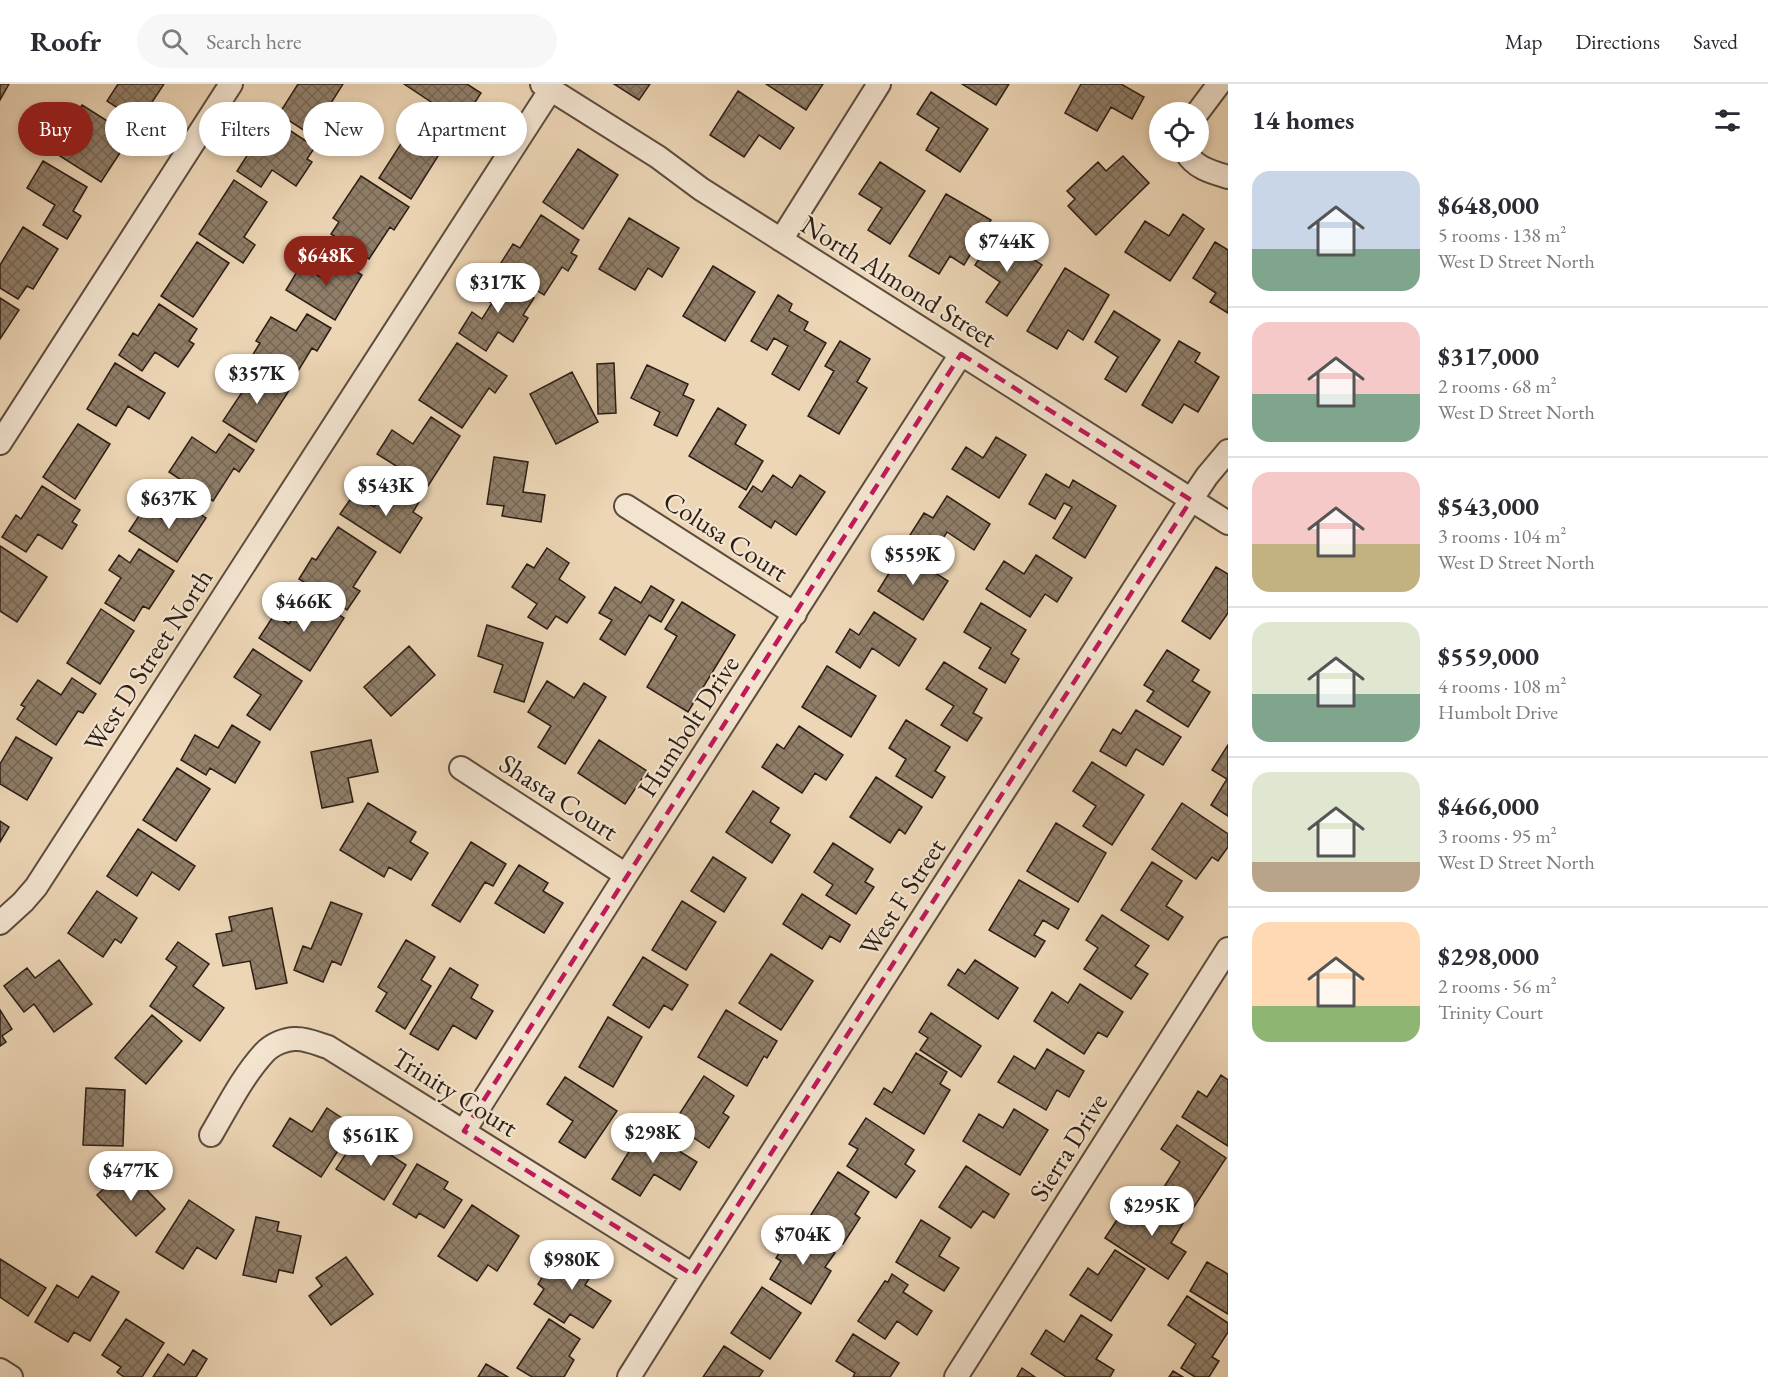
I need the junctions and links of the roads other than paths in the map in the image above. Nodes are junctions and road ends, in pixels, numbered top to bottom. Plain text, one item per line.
1 (231, 84) edge
2 (879, 84) edge
3 (1219, 84) edge
4 (547, 87) edge
5 (1206, 102) edge
6 (1195, 162) edge
7 (1228, 177) edge
8 (781, 240) junction
9 (961, 354) junction
10 (0, 443) edge
11 (1228, 451) edge
12 (1191, 500) junction
13 (626, 506) dead end
14 (1228, 523) edge
15 (795, 614) junction
16 (461, 768) dead end
17 (626, 874) junction
18 (0, 923) edge
19 (1228, 949) edge
20 (464, 1131) junction
21 (211, 1135) dead end
22 (693, 1275) junction
23 (0, 1370) edge
24 (11, 1377) edge
25 (629, 1377) edge
26 (956, 1377) edge

1 - 10 street
2 - 8 street
3 - 5 street
4 - 8 street, North Almond Street
4 - 18 street, West D Street North
6 - 7 street
8 - 9 street, North Almond Street
9 - 12 street, North Almond Street
9 - 15 street, Humbolt Drive
11 - 12 street, West F Street
12 - 14 street, North Almond Street
12 - 22 street, West F Street
13 - 15 street, Colusa Court
15 - 17 street, Humbolt Drive
16 - 17 street, Shasta Court
17 - 20 street, Humbolt Drive
19 - 26 street, Sierra Drive
20 - 21 street, Trinity Court
20 - 22 street, Trinity Court
22 - 25 street, West F Street
23 - 24 street

